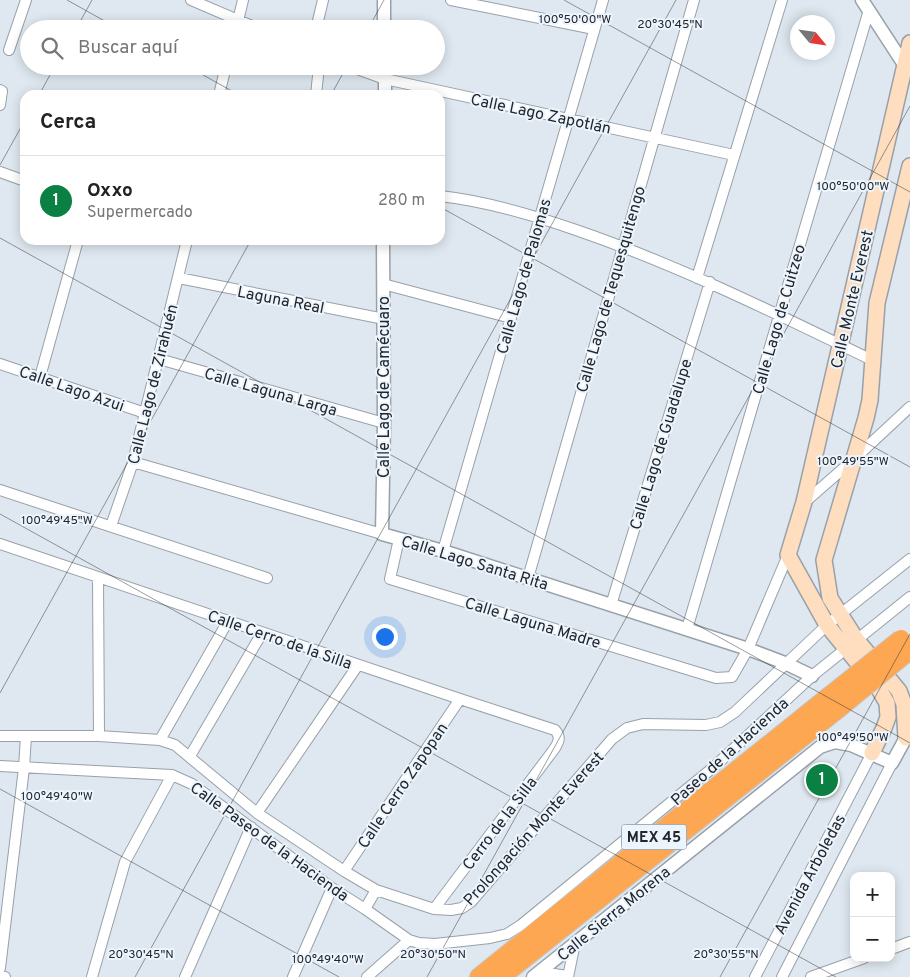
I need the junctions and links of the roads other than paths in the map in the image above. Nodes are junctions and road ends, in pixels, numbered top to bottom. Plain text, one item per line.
1 (26, 0) edge
2 (191, 0) edge
3 (243, 0) edge
4 (324, 0) edge
5 (384, 0) edge
6 (451, 0) edge
7 (603, 0) edge
8 (694, 0) edge
9 (782, 0) edge
10 (865, 5) edge
11 (229, 20) edge
12 (238, 20) edge
13 (318, 20) edge
14 (384, 20) edge
15 (594, 29) junction
16 (910, 42) edge
17 (9, 50) dead end
18 (908, 66) edge
19 (224, 75) edge
20 (318, 75) edge
21 (385, 75) edge
22 (393, 75) edge
23 (0, 90) edge
24 (220, 90) edge
25 (317, 90) edge
26 (385, 90) edge
27 (0, 105) edge
28 (568, 119) junction
29 (654, 137) junction
30 (734, 155) junction
31 (910, 166) edge
32 (0, 172) edge
33 (20, 179) edge
34 (445, 197) edge
35 (906, 199) edge
36 (540, 218) junction
37 (77, 245) edge
38 (186, 245) edge
39 (383, 245) edge
40 (622, 246) junction
41 (179, 278) junction
42 (697, 278) junction
43 (710, 282) junction
44 (384, 284) junction
45 (780, 316) junction
46 (511, 318) junction
47 (384, 319) junction
48 (841, 345) junction
49 (158, 358) junction
50 (872, 360) junction
51 (0, 364) edge
52 (40, 377) junction
53 (910, 408) edge
54 (145, 413) junction
55 (384, 423) junction
56 (853, 460) junction
57 (133, 462) junction
58 (0, 490) edge
59 (804, 502) junction
60 (111, 526) junction
61 (382, 534) junction
62 (399, 539) junction
63 (0, 544) edge
64 (443, 551) junction
65 (788, 555) junction
66 (910, 559) edge
67 (98, 577) junction
68 (267, 578) dead end
69 (528, 578) junction
70 (910, 596) edge
71 (611, 604) junction
72 (840, 615) junction
73 (228, 621) junction
74 (827, 626) junction
75 (687, 629) junction
76 (262, 633) junction
77 (907, 640) edge
78 (851, 644) junction
79 (748, 649) junction
80 (786, 663) junction
81 (358, 665) junction
82 (812, 676) junction
83 (716, 678) joint
84 (460, 699) junction
85 (833, 703) junction
86 (888, 716) joint
87 (908, 734) edge
88 (559, 735) joint
89 (0, 736) edge
90 (26, 736) junction
91 (98, 736) junction
92 (160, 740) junction
93 (872, 753) junction
94 (190, 756) junction
95 (892, 764) junction
96 (0, 766) edge
97 (24, 768) junction
98 (172, 775) junction
99 (257, 813) junction
100 (252, 827) junction
101 (344, 871) junction
102 (332, 888) junction
103 (376, 890) junction
104 (365, 908) junction
105 (434, 908) junction
106 (409, 940) junction
107 (910, 942) edge
108 (575, 943) junction
109 (895, 948) edge
110 (853, 962) edge
111 (0, 968) edge
112 (536, 974) edge
113 (0, 976) edge
114 (4, 977) edge
115 (92, 977) edge
116 (185, 977) edge
117 (294, 977) edge
118 (367, 977) edge
119 (479, 977) edge
120 (501, 977) edge
121 (568, 977) edge
122 (755, 977) edge
123 (782, 977) edge
124 (811, 977) edge

1 - 17 street
2 - 11 street
3 - 12 street
4 - 13 street
5 - 14 street
6 - 15 street
7 - 15 street, Calle Lago de Palomas
8 - 29 street, Calle Lago de Tequesquitengo
9 - 30 street
10 - 18 street
10 - 45 street, Calle Lago de Cuitzeo
15 - 28 street, Calle Lago de Palomas
16 - 18 main road, Calle Monte Everest
18 - 48 main road, Calle Monte Everest
19 - 24 street
20 - 25 street
21 - 26 street
22 - 28 street, Calle Lago Zapotlán
23 - 27 street
28 - 29 street, Calle Lago Zapotlán
28 - 36 street, Calle Lago de Palomas
29 - 30 street, Calle Lago Zapotlán
29 - 40 street, Calle Lago de Tequesquitengo
30 - 42 street
31 - 35 main road, Calle Monte Everest
32 - 33 street
34 - 36 street
35 - 50 main road, Calle Monte Everest
36 - 40 street
36 - 46 street, Calle Lago de Palomas
37 - 52 street
38 - 41 street, Calle Lago de Zirahuén
39 - 44 street, Calle Lago de Camécuaro
40 - 42 street
40 - 69 street, Calle Lago de Tequesquitengo
41 - 47 street, Laguna Real
41 - 49 street, Calle Lago de Zirahuén
42 - 43 street
43 - 45 street
43 - 71 street, Calle Lago de Guadalupe
44 - 46 street
44 - 47 street, Calle Lago de Camécuaro
45 - 48 street
45 - 75 street, Calle Lago de Cuitzeo
46 - 64 street, Calle Lago de Palomas
47 - 55 street, Calle Lago de Camécuaro
48 - 50 street
48 - 59 main road, Calle Monte Everest
49 - 54 street, Calle Lago de Zirahuén
49 - 55 street, Calle Laguna Larga
50 - 56 main road, Calle Monte Everest
51 - 52 street, Calle Lago Azui
52 - 54 street, Calle Lago Azui
53 - 56 street
54 - 57 street, Calle Lago de Zirahuén
55 - 61 street, Calle Lago de Camécuaro
56 - 59 street
56 - 72 main road, Calle Monte Everest
57 - 60 street, Calle Lago de Zirahuén
57 - 61 street, Calle Lago Santa Rita
58 - 60 street
59 - 65 main road, Calle Monte Everest
60 - 68 street
61 - 62 street, Calle Lago Santa Rita
62 - 64 street, Calle Lago Santa Rita
62 - 83 street, Calle Laguna Madre
63 - 67 street, Calle Cerro de la Silla
64 - 69 street, Calle Lago Santa Rita
65 - 74 main road, Calle Monte Everest
65 - 79 street, Calle Monte Everest
66 - 72 street
67 - 73 street, Calle Cerro de la Silla
67 - 91 street
69 - 71 street, Calle Lago Santa Rita
70 - 78 street, Paseo de la Hacienda
71 - 75 street, Calle Lago Santa Rita
72 - 74 street
72 - 78 main road, Calle Monte Everest
73 - 76 street, Calle Cerro de la Silla
73 - 92 street
74 - 78 main road, Calle Monte Everest
74 - 80 street
75 - 79 street, Calle Lago Santa Rita
76 - 81 street, Calle Cerro de la Silla
76 - 94 street
77 - 85 highway, MEX 45, bridge
78 - 82 street, Paseo de la Hacienda
78 - 86 main road, Calle Monte Everest
78 - 87 main road, Calle Monte Everest
79 - 80 street, Calle Lago Santa Rita
79 - 83 street, Calle Monte Everest
80 - 82 street, Calle Lago Santa Rita
80 - 105 street, Prolongación Monte Everest
81 - 84 street, Calle Cerro de la Silla
81 - 99 street
82 - 106 street, Paseo de la Hacienda
84 - 88 street, Calle Cerro de la Silla
84 - 101 street, Calle Cerro Zapopan
85 - 119 highway, MEX 45
85 - 120 highway, MEX 45
86 - 93 main road, Avenida Arboledas
87 - 95 street, Avenida Arboledas
88 - 105 street, Cerro de la Silla
89 - 90 street, Prolongación Monte Everest
90 - 91 street, Prolongación Monte Everest
90 - 97 street
91 - 92 street, Prolongación Monte Everest
92 - 94 street, Prolongación Monte Everest
93 - 95 street, Calle Sierra Morena
93 - 108 street, Calle Sierra Morena
93 - 122 street, Avenida Arboledas
94 - 99 street, Prolongación Monte Everest
95 - 123 street, Avenida Arboledas
96 - 97 street, Calle Paseo de la Hacienda
97 - 98 street, Calle Paseo de la Hacienda
97 - 111 street
98 - 100 street, Calle Paseo de la Hacienda
98 - 115 street
99 - 101 street, Prolongación Monte Everest
100 - 102 street, Calle Paseo de la Hacienda
100 - 116 street
101 - 103 street, Prolongación Monte Everest
102 - 104 street, Calle Paseo de la Hacienda
102 - 117 street
103 - 104 street
103 - 105 street, Prolongación Monte Everest
104 - 106 street, Calle Paseo de la Hacienda
106 - 118 street
107 - 109 street
108 - 112 street, Calle Sierra Morena
108 - 121 street
110 - 124 street
112 - 121 street
113 - 114 street

